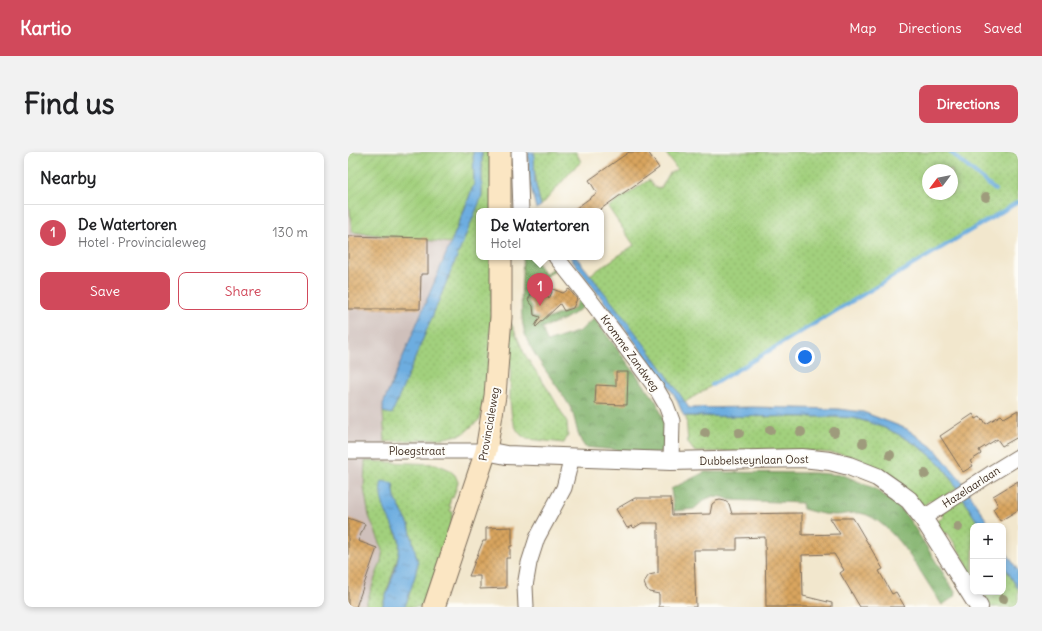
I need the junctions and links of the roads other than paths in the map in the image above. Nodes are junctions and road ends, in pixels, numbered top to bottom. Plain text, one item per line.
1 (500, 152) edge
2 (519, 152) edge
3 (500, 208) edge
4 (521, 208) edge
5 (501, 260) edge
6 (558, 260) edge
7 (348, 451) edge
8 (486, 451) junction
9 (572, 457) junction
10 (1018, 457) edge
11 (671, 461) junction
12 (924, 518) junction
13 (973, 605) edge
14 (434, 607) edge
15 (526, 607) edge

1 - 3 main road
2 - 4 street
5 - 8 main road, Provincialeweg
6 - 11 street, Kromme Zandweg
7 - 8 street, Ploegstraat
8 - 9 street, Dubbelsteynlaan Oost
8 - 14 main road, Provincialeweg
9 - 11 street, Dubbelsteynlaan Oost
9 - 15 street
10 - 12 street, Hazelaarlaan
11 - 12 street, Dubbelsteynlaan Oost
12 - 13 street, Dubbelsteynlaan Oost

